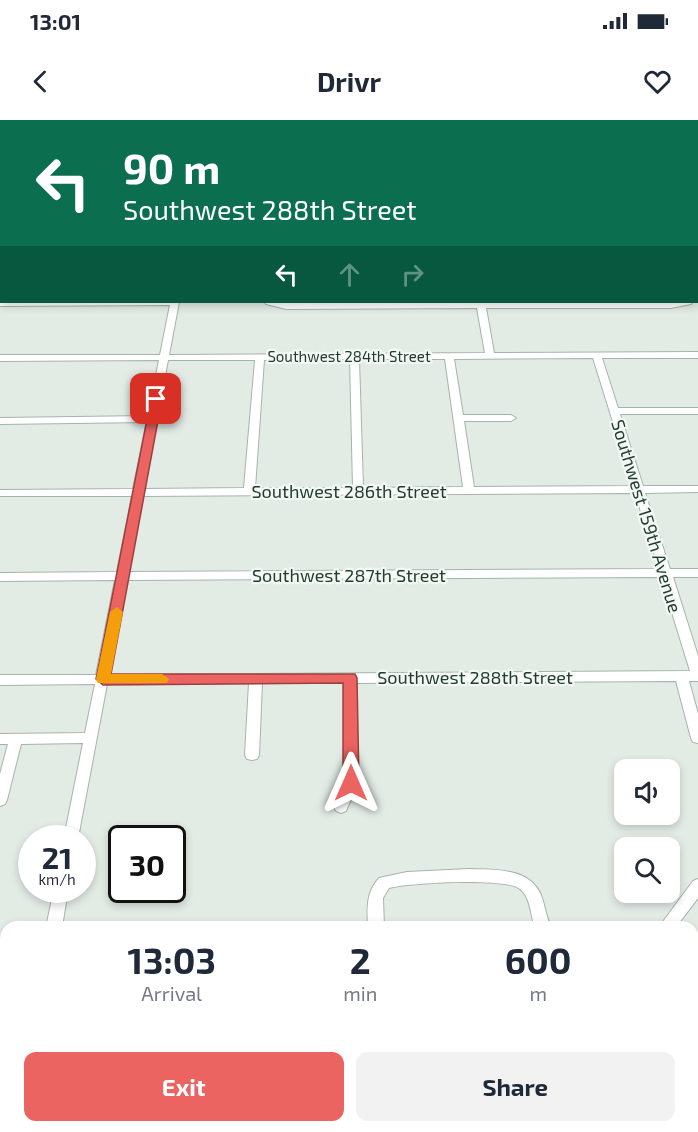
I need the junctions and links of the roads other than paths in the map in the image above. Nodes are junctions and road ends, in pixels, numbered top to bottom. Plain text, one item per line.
1 (175, 303) edge
2 (274, 303) edge
3 (523, 303) edge
4 (608, 303) edge
5 (682, 303) edge
6 (353, 304) edge
7 (438, 304) edge
8 (481, 306) junction
9 (698, 355) edge
10 (449, 356) junction
11 (490, 356) junction
12 (597, 356) junction
13 (164, 357) junction
14 (260, 357) junction
15 (354, 357) junction
16 (0, 358) edge
17 (614, 411) junction
18 (698, 411) edge
19 (458, 418) junction
20 (510, 418) dead end
21 (152, 420) junction
22 (0, 421) edge
23 (698, 489) edge
24 (469, 490) junction
25 (639, 490) junction
26 (249, 492) junction
27 (358, 492) junction
28 (0, 493) edge
29 (139, 493) junction
30 (664, 573) junction
31 (698, 573) edge
32 (0, 576) edge
33 (123, 576) junction
34 (681, 676) junction
35 (698, 676) edge
36 (256, 678) junction
37 (350, 678) junction
38 (103, 679) junction
39 (0, 680) edge
40 (91, 738) junction
41 (698, 738) edge
42 (0, 739) edge
43 (16, 739) junction
44 (252, 755) dead end
45 (0, 800) edge
46 (341, 807) dead end
47 (74, 825) edge
48 (698, 886) edge
49 (59, 903) edge
50 (55, 921) edge
51 (376, 921) edge
52 (541, 921) edge
53 (672, 921) edge

1 - 13 street
2 - 6 street
3 - 4 street
3 - 8 street
4 - 5 street
6 - 7 street
7 - 8 street
8 - 11 street
9 - 12 street, Southwest 284th Street
10 - 11 street, Southwest 284th Street
10 - 15 street, Southwest 284th Street
10 - 19 street
11 - 12 street, Southwest 284th Street
12 - 17 street, Southwest 159th Avenue
13 - 14 street, Southwest 284th Street
13 - 16 street, Southwest 284th Street
13 - 21 street
14 - 15 street, Southwest 284th Street
14 - 26 street
15 - 27 street
17 - 18 street
17 - 25 street, Southwest 159th Avenue
19 - 20 street
19 - 24 street
21 - 22 street
21 - 29 street
23 - 25 street, Southwest 286th Street
24 - 25 street, Southwest 286th Street
24 - 27 street, Southwest 286th Street
25 - 30 street, Southwest 159th Avenue
26 - 27 street, Southwest 286th Street
26 - 29 street, Southwest 286th Street
28 - 29 street, Southwest 286th Street
29 - 33 street
30 - 31 street, Southwest 287th Street
30 - 33 street, Southwest 287th Street
30 - 35 street, Southwest 159th Avenue
32 - 33 street, Southwest 287th Street
33 - 38 street
34 - 35 street, Southwest 288th Street
34 - 37 street, Southwest 288th Street
34 - 41 street
36 - 37 street, Southwest 288th Street
36 - 38 street, Southwest 288th Street
36 - 44 street
37 - 46 street
38 - 39 street, Southwest 288th Street
38 - 40 street
40 - 43 street
40 - 47 street
42 - 43 street
43 - 45 street
48 - 53 street
49 - 50 street
51 - 52 street

